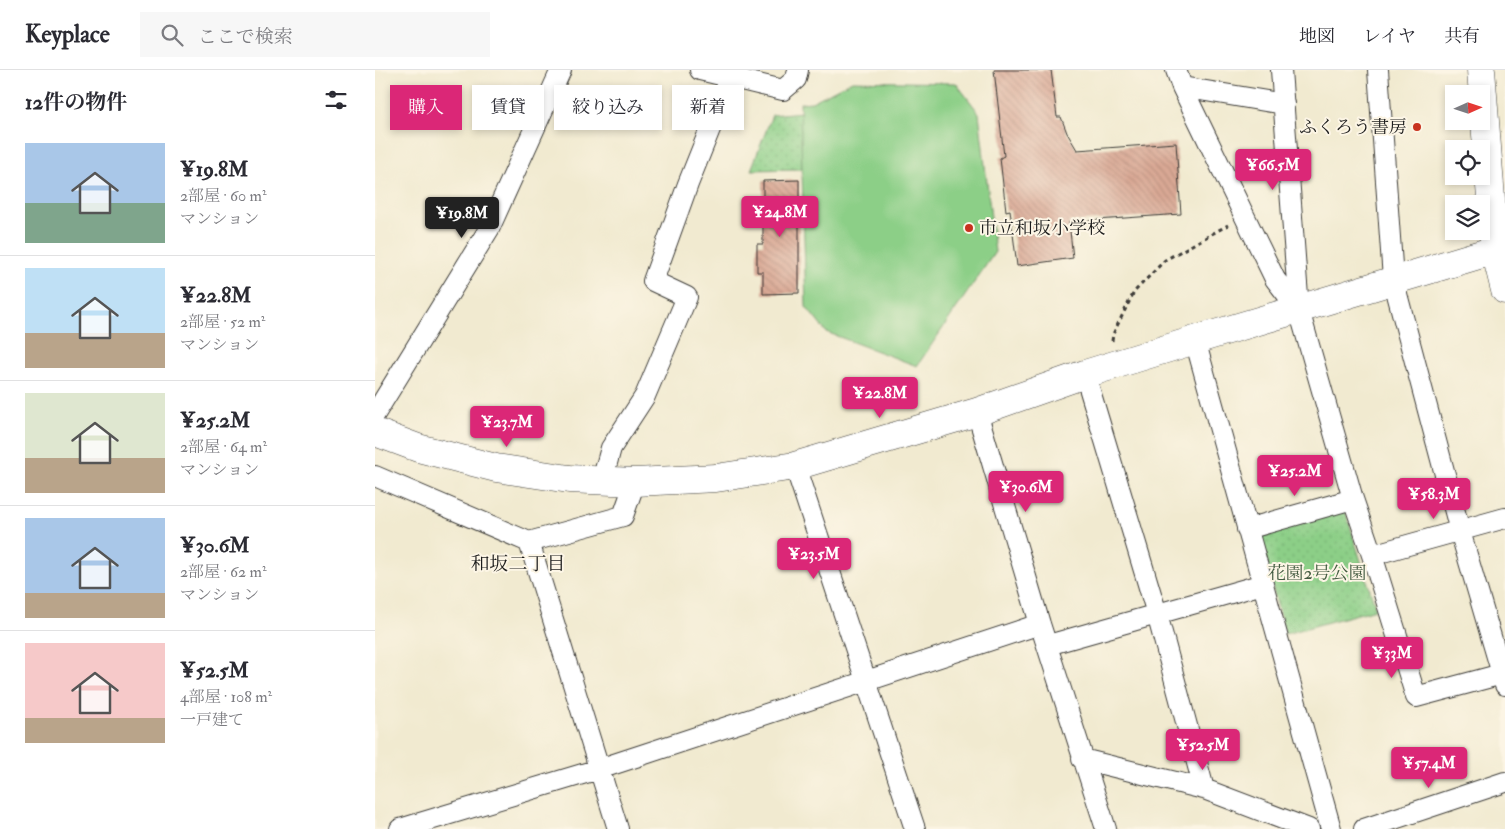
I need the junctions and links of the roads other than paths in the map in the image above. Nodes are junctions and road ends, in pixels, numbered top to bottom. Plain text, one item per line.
1 (561, 70) edge
2 (700, 70) edge
3 (798, 70) edge
4 (1281, 70) edge
5 (1377, 70) edge
6 (1481, 70) edge
7 (1179, 78) edge
8 (730, 79) junction
9 (1283, 104) junction
10 (1500, 249) edge
11 (1393, 279) junction
12 (1505, 290) edge
13 (1299, 310) junction
14 (1195, 340) junction
15 (1085, 374) junction
16 (977, 412) junction
17 (375, 414) edge
18 (375, 432) edge
19 (795, 466) junction
20 (375, 476) edge
21 (602, 481) junction
22 (635, 482) junction
23 (1353, 499) junction
24 (1505, 518) edge
25 (1247, 529) junction
26 (1460, 531) junction
27 (529, 542) junction
28 (1372, 554) junction
29 (1263, 584) junction
30 (1157, 614) junction
31 (1040, 624) junction
32 (1048, 644) junction
33 (1503, 679) edge
34 (866, 682) junction
35 (1082, 759) junction
36 (599, 769) junction
37 (1505, 782) edge
38 (1204, 789) junction
39 (400, 829) edge
40 (618, 829) edge
41 (915, 829) edge
42 (1106, 829) edge
43 (1309, 829) edge
44 (1331, 829) edge
45 (1364, 829) edge

1 - 17 street
2 - 8 street
3 - 8 street
4 - 9 street
5 - 11 street
6 - 10 street
7 - 9 street
7 - 13 street
8 - 21 street
9 - 13 street
10 - 11 street
10 - 12 street
11 - 13 street
11 - 26 street
13 - 14 street
13 - 23 street
14 - 15 street
14 - 25 street
15 - 16 street
15 - 30 street
16 - 19 street
16 - 31 street
18 - 21 street
19 - 22 street
19 - 34 street
20 - 27 street
21 - 22 street
22 - 27 street
23 - 25 street
23 - 28 street
24 - 26 street
25 - 29 street
26 - 28 street
26 - 33 street
27 - 36 street
28 - 33 street
29 - 30 street
29 - 44 street
30 - 32 street
30 - 38 street
31 - 32 street
31 - 34 street
32 - 35 street
34 - 36 street
34 - 41 street
35 - 38 street
35 - 42 street
36 - 39 street
36 - 40 street
37 - 45 street
38 - 43 street

